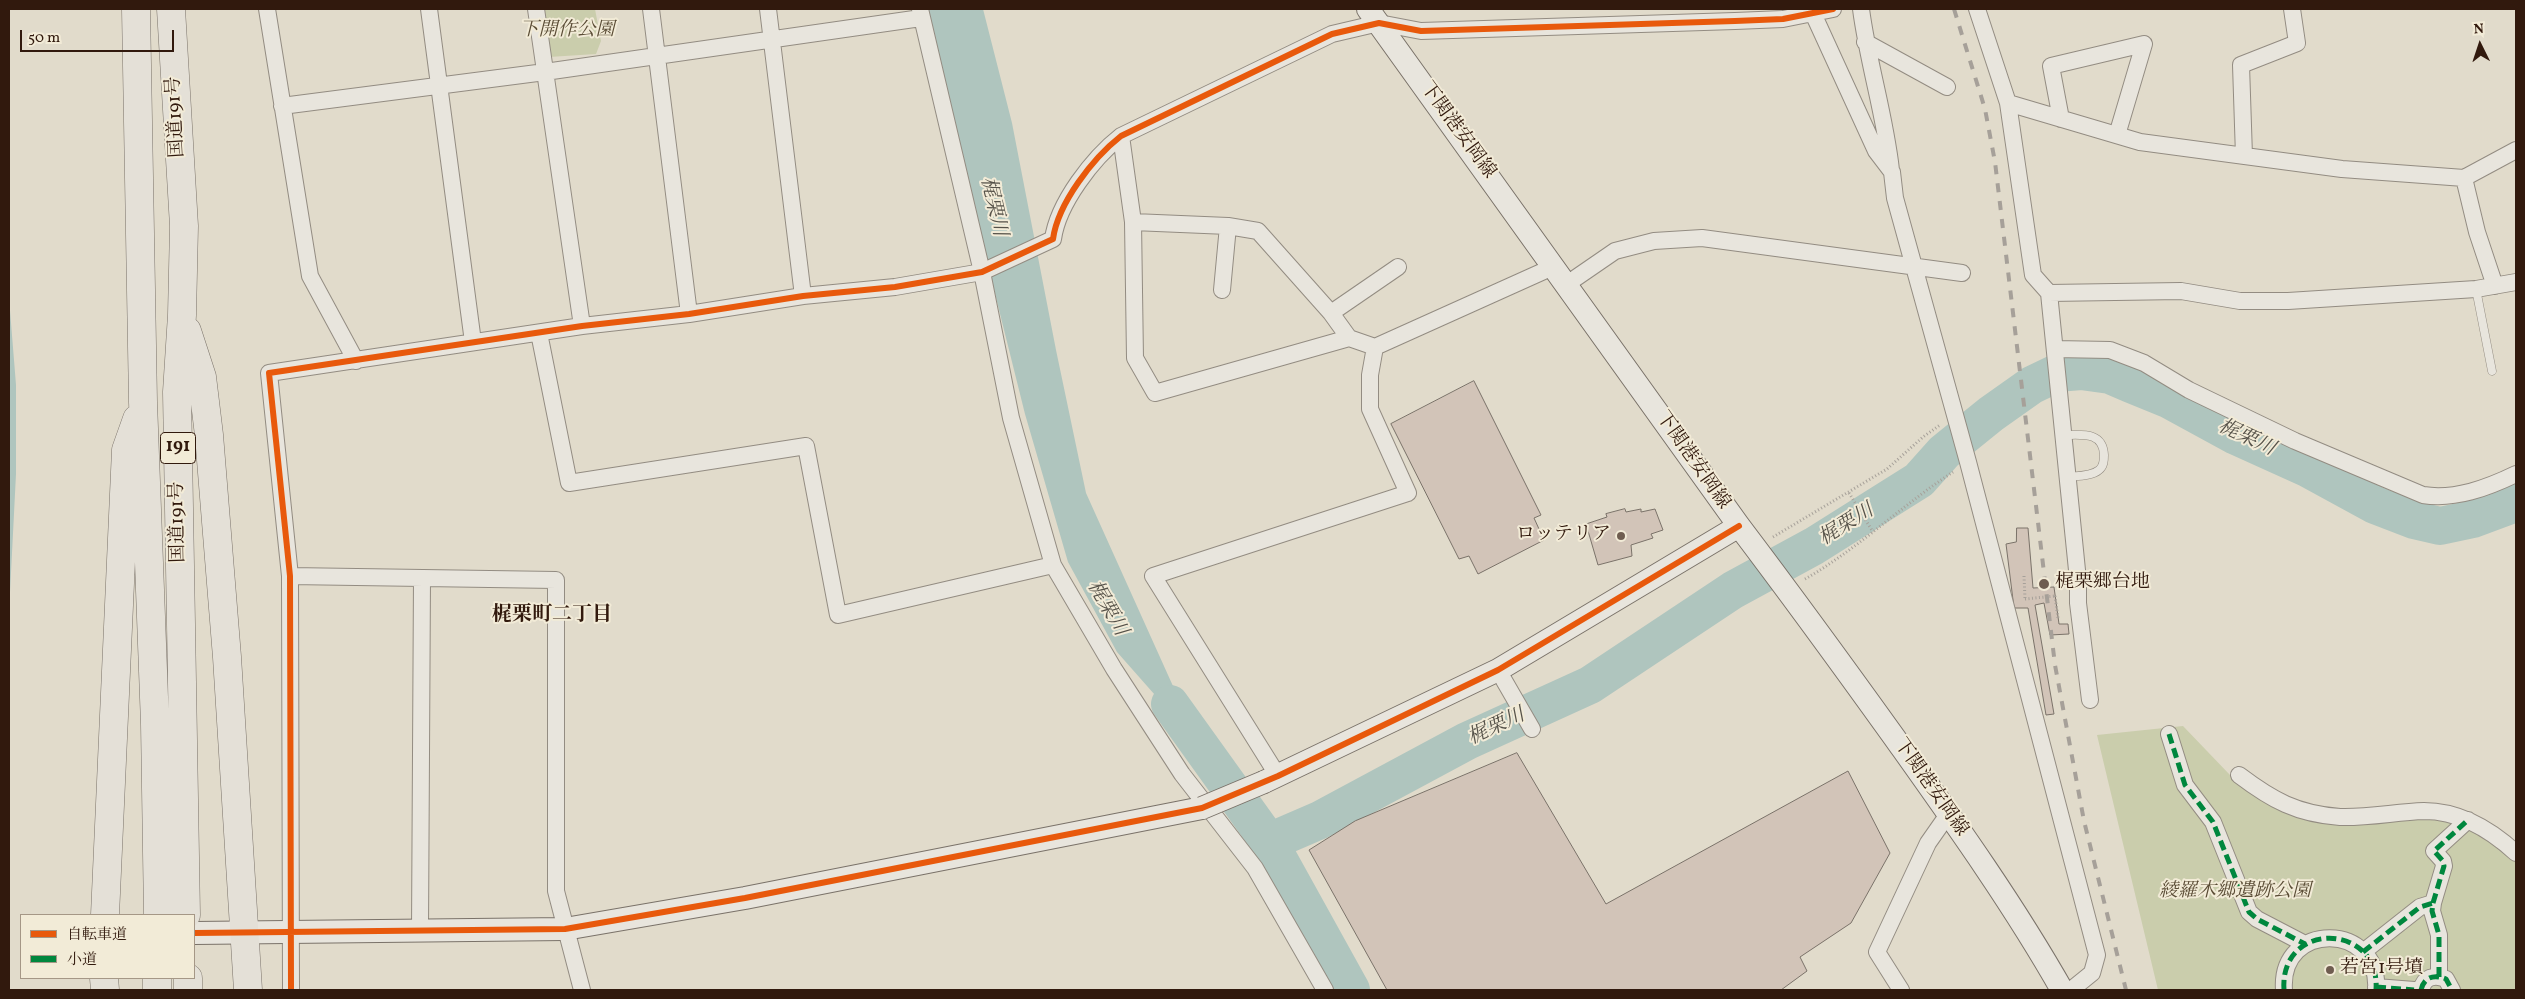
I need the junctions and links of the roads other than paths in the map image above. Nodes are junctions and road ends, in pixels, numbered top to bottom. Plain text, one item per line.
1 (136, 9) edge
2 (171, 9) edge
3 (267, 9) edge
4 (429, 9) edge
5 (536, 9) edge
6 (650, 9) edge
7 (768, 9) edge
8 (1833, 9) edge
9 (1861, 9) edge
10 (1977, 9) edge
11 (2292, 9) edge
12 (1812, 11) edge
13 (920, 13) edge
14 (1374, 16) edge
15 (773, 39) junction
16 (1865, 42) junction
17 (657, 56) junction
18 (545, 72) junction
19 (440, 85) junction
20 (1947, 87) dead end
21 (2008, 103) junction
22 (282, 106) junction
23 (2061, 118) junction
24 (2117, 135) junction
25 (1121, 136) junction
26 (2516, 150) edge
27 (2244, 156) junction
28 (1892, 172) junction
29 (2464, 178) junction
30 (1133, 222) junction
31 (1228, 226) junction
32 (1398, 267) dead end
33 (1914, 267) junction
34 (982, 272) junction
35 (1962, 273) dead end
36 (1561, 275) junction
37 (2516, 282) edge
38 (2495, 286) junction
39 (2476, 289) junction
40 (1222, 290) dead end
41 (2049, 293) junction
42 (803, 296) junction
43 (1331, 313) junction
44 (689, 314) junction
45 (182, 316) junction
46 (582, 326) junction
47 (539, 333) junction
48 (1349, 338) junction
49 (473, 342) junction
50 (1375, 347) junction
51 (2055, 353) junction
52 (356, 361) junction
53 (2492, 371) dead end
54 (143, 402) junction
55 (2064, 436) junction
56 (2516, 474) edge
57 (2068, 477) junction
58 (1739, 526) junction
59 (1054, 565) junction
60 (290, 576) junction
61 (422, 578) junction
62 (1498, 670) junction
63 (2090, 700) dead end
64 (1532, 729) dead end
65 (2169, 734) dead end
66 (2239, 775) dead end
67 (1271, 779) junction
68 (1949, 813) junction
69 (2468, 820) junction
70 (2516, 853) edge
71 (2433, 903) junction
72 (105, 914) edge
73 (158, 914) edge
74 (186, 914) edge
75 (420, 929) junction
76 (565, 929) junction
77 (292, 932) junction
78 (195, 933) edge
79 (244, 933) junction
80 (2305, 944) junction
81 (2363, 952) junction
82 (2440, 977) junction
83 (2376, 989) edge
84 (248, 990) edge
85 (291, 990) edge
86 (582, 990) edge
87 (1325, 990) edge
88 (1901, 990) edge
89 (2062, 990) edge
90 (2071, 990) edge
91 (2284, 990) edge
92 (2414, 990) edge
93 (2421, 990) edge
94 (2452, 990) edge

1 - 54 highway, 国道191号 / 191
2 - 45 highway, 国道191号 / 191
3 - 22 street
4 - 19 street
5 - 18 street
6 - 17 street
7 - 15 street
8 - 12 street
9 - 16 street
10 - 21 street
11 - 27 street
12 - 14 street
12 - 28 street
13 - 15 street
13 - 34 street
14 - 25 street
14 - 36 street, 下関港安岡線
15 - 17 street
15 - 42 street
16 - 20 street
16 - 28 street
17 - 18 street
17 - 44 street
18 - 19 street
18 - 46 street
19 - 22 street
19 - 49 street
21 - 23 street
21 - 41 street
22 - 52 street
23 - 24 street
23 - 24 street
24 - 27 street
25 - 30 street
25 - 34 street
26 - 29 street
27 - 29 street
28 - 33 street
29 - 38 street
30 - 31 street
30 - 48 street
31 - 40 street
31 - 43 street
32 - 43 street
33 - 35 street
33 - 36 street
33 - 90 street
34 - 42 street
34 - 59 street
36 - 50 street
36 - 58 street, 下関港安岡線
37 - 38 street
38 - 39 street
39 - 41 street
39 - 53 lane
41 - 51 street
42 - 44 street
43 - 48 street
44 - 46 street
45 - 74 highway, 国道191号 / 191
45 - 79 highway
46 - 47 street
47 - 49 street
47 - 59 street
48 - 50 street
49 - 52 street
50 - 67 street
51 - 55 street
51 - 56 street
52 - 60 street
54 - 72 highway
54 - 73 highway, 国道191号 / 191
55 - 57 street
55 - 57 lane
57 - 63 street
58 - 62 street
58 - 68 street, 下関港安岡線
59 - 87 street
60 - 61 street
60 - 77 street
61 - 75 street
61 - 76 street
62 - 64 street
62 - 67 street
65 - 80 street
66 - 69 street
67 - 76 street, bridge
68 - 88 street
68 - 89 street, 下関港安岡線
69 - 70 street
69 - 71 street
71 - 81 street
71 - 82 street
75 - 76 street
75 - 77 street
76 - 86 street
77 - 79 street
77 - 85 street
78 - 79 street
79 - 84 highway
80 - 81 street
80 - 91 street
81 - 83 street
82 - 93 street
82 - 94 street
83 - 92 street

